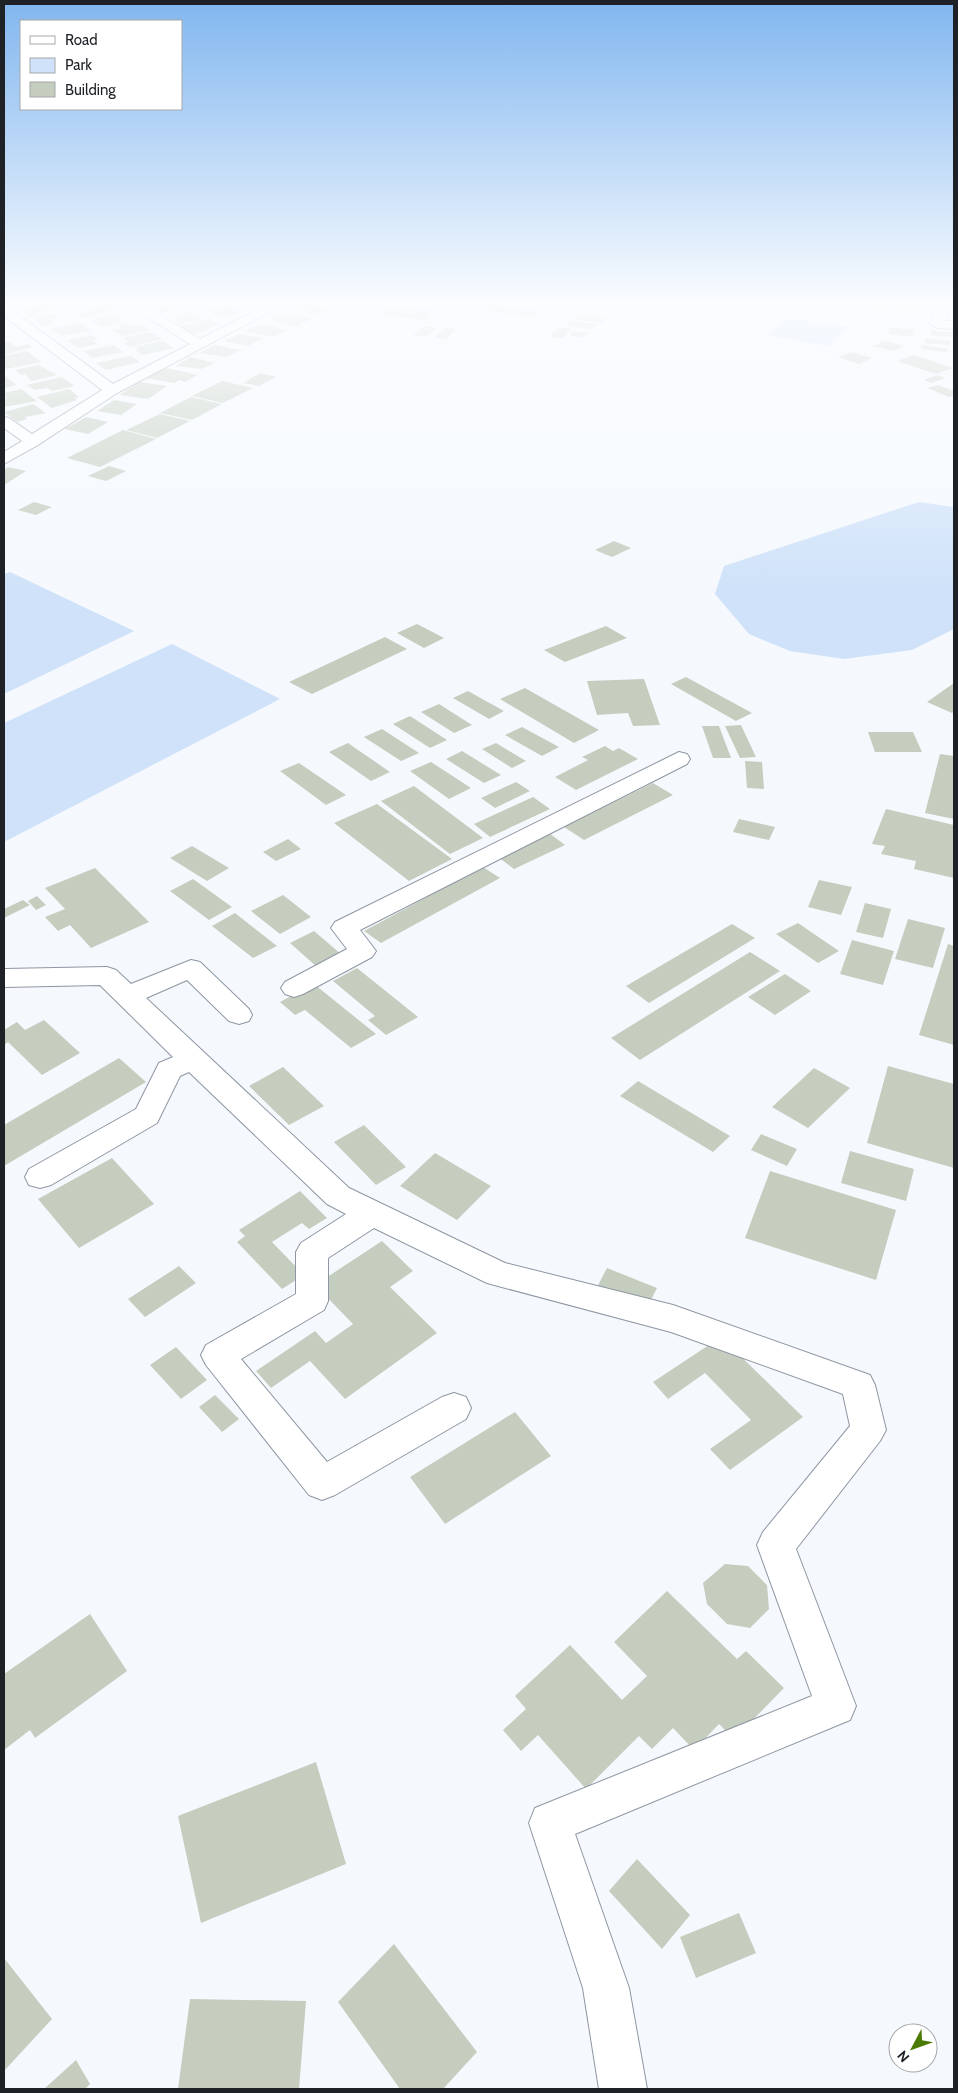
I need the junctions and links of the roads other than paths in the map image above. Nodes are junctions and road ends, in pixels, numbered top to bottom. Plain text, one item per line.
1 (102, 397) edge
2 (4, 421) edge
3 (33, 442) junction
4 (4, 459) edge
5 (679, 759) dead end
6 (4, 978) edge
7 (294, 988) dead end
8 (127, 996) junction
9 (239, 1015) dead end
10 (192, 1059) junction
11 (40, 1177) dead end
12 (372, 1213) junction
13 (454, 1408) dead end
14 (623, 2089) edge

1 - 3 street
2 - 3 street
3 - 4 street
5 - 7 street
6 - 8 street
8 - 9 street
8 - 10 street
10 - 11 street
10 - 12 street
12 - 13 street
12 - 14 street

